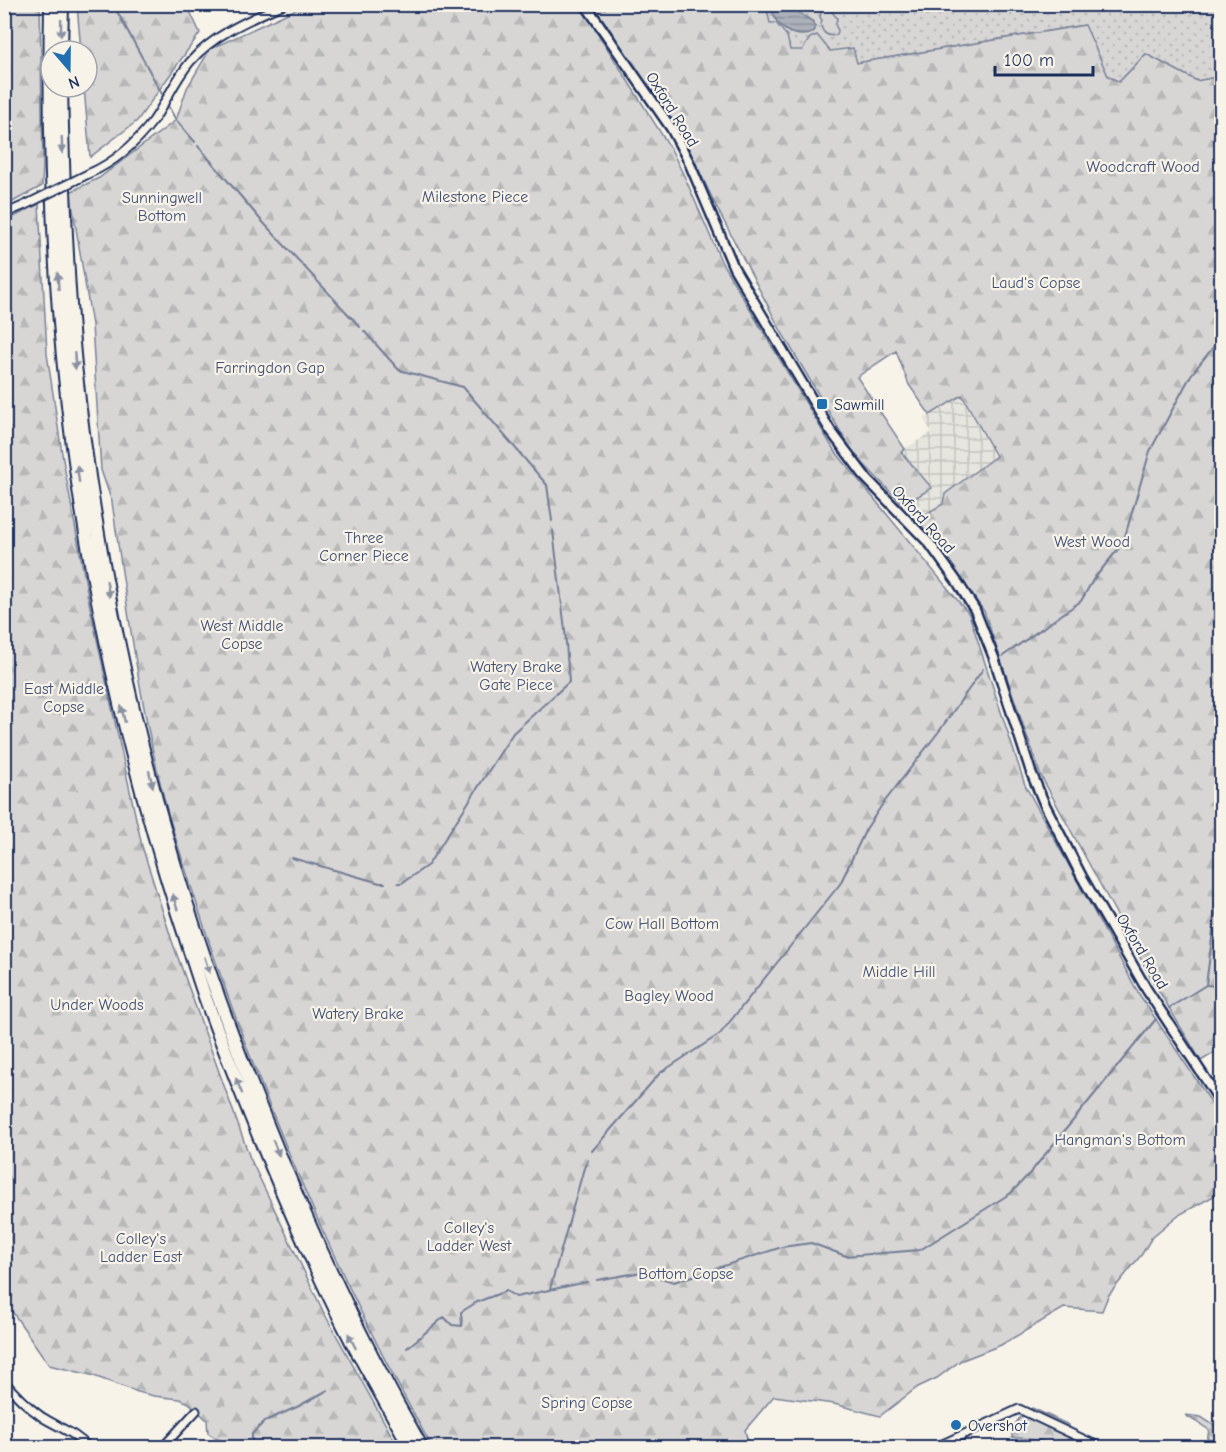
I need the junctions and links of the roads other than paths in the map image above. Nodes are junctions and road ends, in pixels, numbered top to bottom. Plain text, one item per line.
1 (51, 4) edge
2 (62, 4) edge
3 (284, 4) edge
4 (585, 4) edge
5 (61, 39) edge
6 (61, 99) edge
7 (4, 214) edge
8 (1221, 1104) edge
9 (4, 1381) edge
10 (196, 1412) dead end
11 (89, 1448) edge
12 (162, 1448) edge
13 (411, 1448) edge
14 (422, 1448) edge
15 (934, 1448) edge
16 (1102, 1448) edge

13 -> 1 highway
2 -> 5 highway
3 - 7 street, bridge
4 - 8 street, Oxford Road
6 -> 14 highway
9 - 11 street
10 - 12 street
15 - 16 street

